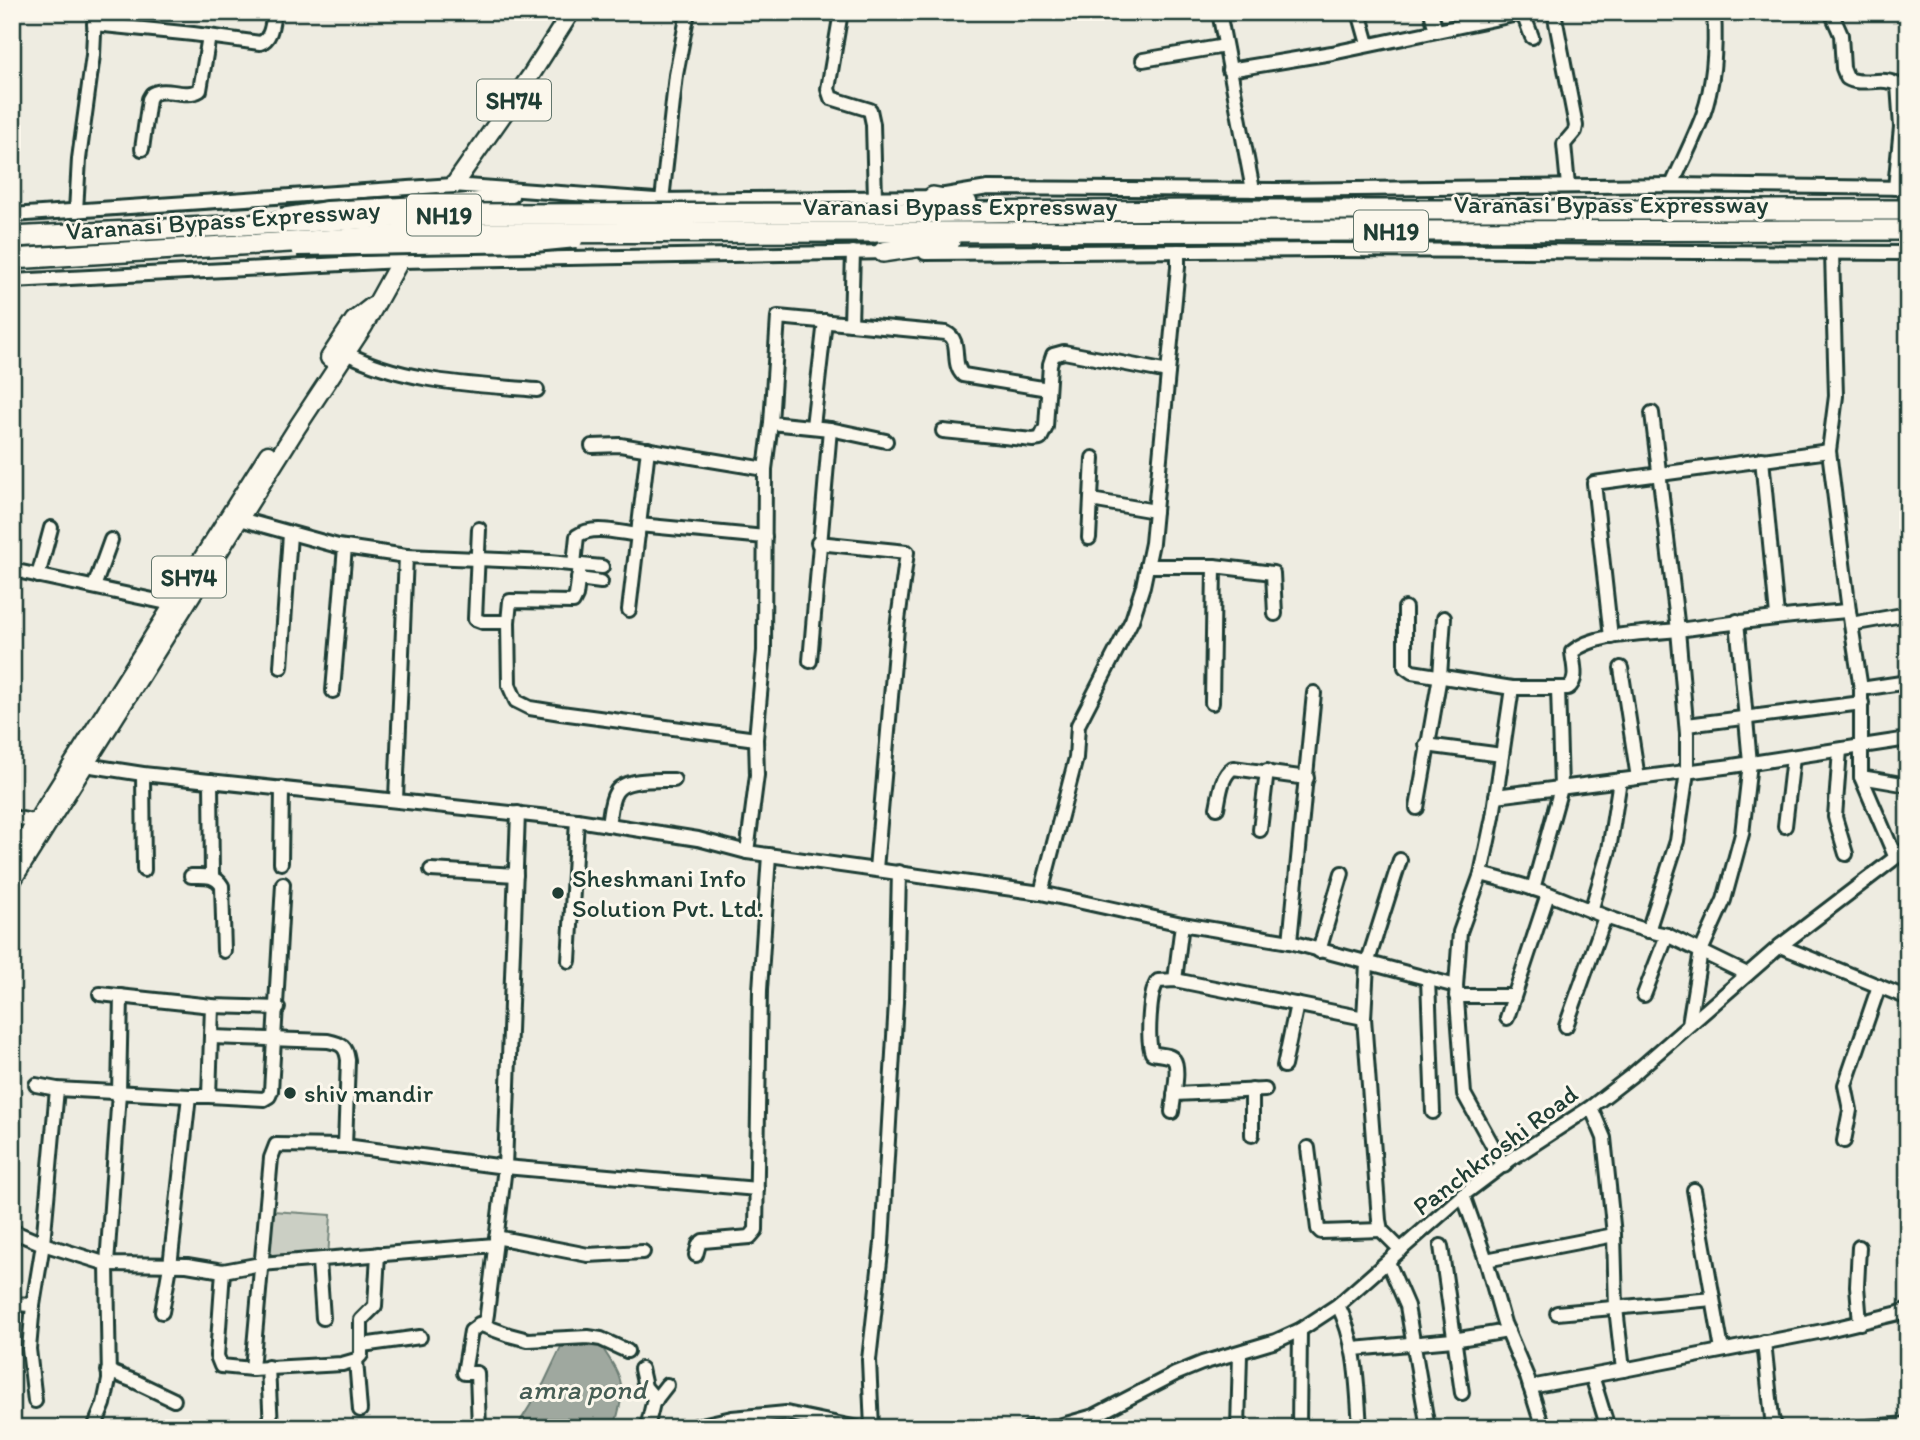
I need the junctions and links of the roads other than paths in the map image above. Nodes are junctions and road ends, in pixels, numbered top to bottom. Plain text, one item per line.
1 (274, 12) edge
2 (571, 12) edge
3 (688, 12) edge
4 (841, 12) edge
5 (1219, 12) edge
6 (1359, 12) edge
7 (1431, 12) edge
8 (1554, 12) edge
9 (1714, 12) edge
10 (1833, 16) edge
11 (94, 18) edge
12 (1436, 31) junction
13 (209, 36) junction
14 (1532, 37) dead end
15 (1368, 44) junction
16 (1225, 46) junction
17 (1143, 60) dead end
18 (1229, 70) junction
19 (1904, 111) edge
20 (142, 149) dead end
21 (1672, 185) junction
22 (1568, 186) junction
23 (1901, 188) edge
24 (1253, 190) junction
25 (455, 193) junction
26 (933, 197) junction
27 (662, 200) junction
28 (1908, 210) edge
29 (76, 211) junction
30 (1020, 211) junction
31 (875, 214) junction
32 (12, 215) edge
33 (202, 227) junction
34 (1908, 230) edge
35 (1031, 233) junction
36 (12, 237) edge
37 (1178, 251) junction
38 (853, 252) junction
39 (883, 252) junction
40 (1832, 253) junction
41 (1908, 253) edge
42 (12, 259) edge
43 (400, 261) junction
44 (12, 281) edge
45 (377, 302) junction
46 (825, 321) junction
47 (851, 324) junction
48 (346, 353) junction
49 (1168, 372) junction
50 (1048, 389) junction
51 (537, 390) dead end
52 (1652, 412) dead end
53 (772, 423) junction
54 (813, 426) junction
55 (830, 429) junction
56 (943, 432) dead end
57 (886, 441) dead end
58 (592, 446) dead end
59 (648, 449) junction
60 (1829, 451) junction
61 (1093, 458) dead end
62 (1762, 459) junction
63 (765, 469) junction
64 (1658, 475) junction
65 (1091, 500) junction
66 (1155, 511) junction
67 (240, 519) junction
68 (51, 528) dead end
69 (479, 529) dead end
70 (639, 530) junction
71 (289, 534) junction
72 (765, 537) junction
73 (1089, 538) dead end
74 (111, 540) dead end
75 (818, 542) junction
76 (345, 547) junction
77 (406, 556) junction
78 (478, 561) junction
79 (577, 564) junction
80 (1147, 566) junction
81 (1214, 566) junction
82 (602, 567) dead end
83 (12, 570) edge
84 (38, 576) junction
85 (578, 579) junction
86 (601, 582) dead end
87 (94, 587) junction
88 (172, 604) junction
89 (1405, 608) dead end
90 (629, 610) dead end
91 (1849, 611) junction
92 (1275, 614) dead end
93 (1908, 614) edge
94 (1777, 616) junction
95 (1444, 618) dead end
96 (1737, 621) junction
97 (508, 622) junction
98 (1851, 624) junction
99 (1678, 630) junction
100 (1611, 637) junction
101 (810, 661) dead end
102 (281, 667) dead end
103 (1621, 668) dead end
104 (1440, 676) junction
105 (1908, 682) edge
106 (1512, 688) junction
107 (1558, 688) junction
108 (1861, 689) junction
109 (333, 691) dead end
110 (1314, 693) dead end
111 (1212, 703) dead end
112 (1862, 703) junction
113 (1746, 719) junction
114 (1687, 725) junction
115 (756, 739) junction
116 (1906, 743) edge
117 (1426, 744) junction
118 (1862, 746) junction
119 (1840, 750) junction
120 (1502, 755) junction
121 (1793, 757) junction
122 (1750, 763) junction
123 (85, 765) junction
124 (1267, 771) junction
125 (1687, 772) junction
126 (143, 774) junction
127 (1861, 777) junction
128 (1307, 778) junction
129 (1638, 778) junction
130 (674, 780) dead end
131 (1620, 780) junction
132 (211, 781) junction
133 (1908, 785) edge
134 (282, 788) junction
135 (1561, 788) junction
136 (1496, 796) junction
137 (396, 799) junction
138 (1217, 808) dead end
139 (1418, 808) dead end
140 (518, 813) junction
141 (12, 817) edge
142 (578, 820) junction
143 (42, 823) junction
144 (608, 825) junction
145 (1785, 826) dead end
146 (1260, 830) dead end
147 (1908, 848) edge
148 (747, 852) junction
149 (1846, 854) dead end
150 (769, 855) junction
151 (1895, 856) junction
152 (12, 860) edge
153 (1400, 860) dead end
154 (281, 863) dead end
155 (876, 869) junction
156 (144, 870) dead end
157 (431, 870) dead end
158 (899, 872) junction
159 (1342, 873) dead end
160 (1481, 874) junction
161 (516, 875) junction
162 (191, 876) dead end
163 (212, 876) junction
164 (12, 881) edge
165 (283, 884) dead end
166 (1533, 889) junction
167 (1041, 893) junction
168 (1549, 894) junction
169 (1591, 911) junction
170 (1605, 917) junction
171 (1182, 924) junction
172 (1648, 931) junction
173 (1667, 935) junction
174 (1290, 942) junction
175 (1780, 946) junction
176 (224, 951) dead end
177 (1319, 951) junction
178 (1701, 951) junction
179 (569, 961) dead end
180 (1367, 964) junction
181 (1747, 974) junction
182 (1428, 979) junction
183 (1175, 980) junction
184 (1879, 986) junction
185 (1456, 991) junction
186 (100, 994) dead end
187 (1644, 995) dead end
188 (121, 996) junction
189 (1514, 996) junction
190 (1908, 998) edge
191 (1297, 1004) junction
192 (212, 1006) junction
193 (278, 1008) junction
194 (1364, 1018) junction
195 (1507, 1018) dead end
196 (1689, 1024) junction
197 (1566, 1026) dead end
198 (211, 1037) junction
199 (274, 1040) junction
200 (1284, 1066) dead end
201 (36, 1085) dead end
202 (57, 1089) junction
203 (119, 1093) junction
204 (1174, 1094) junction
205 (188, 1096) junction
206 (209, 1096) junction
207 (1591, 1107) junction
208 (1172, 1112) dead end
209 (1433, 1112) dead end
210 (1252, 1135) dead end
211 (1844, 1141) dead end
212 (345, 1146) junction
213 (1308, 1148) dead end
214 (1504, 1166) junction
215 (505, 1167) junction
216 (757, 1189) junction
217 (1694, 1190) dead end
218 (1463, 1195) junction
219 (1381, 1230) junction
220 (12, 1231) edge
221 (1614, 1235) junction
222 (496, 1241) junction
223 (43, 1244) junction
224 (1441, 1245) dead end
225 (1859, 1247) dead end
226 (1401, 1250) junction
227 (643, 1252) dead end
228 (378, 1254) junction
229 (696, 1255) dead end
230 (1486, 1260) junction
231 (319, 1261) junction
232 (1388, 1262) junction
233 (107, 1264) junction
234 (261, 1264) junction
235 (170, 1266) junction
236 (223, 1271) junction
237 (1713, 1299) junction
238 (12, 1304) edge
239 (33, 1305) junction
240 (1338, 1305) junction
241 (1616, 1308) junction
242 (1908, 1309) edge
243 (162, 1312) dead end
244 (1557, 1313) dead end
245 (323, 1318) dead end
246 (1860, 1323) junction
247 (479, 1324) junction
248 (1300, 1330) junction
249 (1508, 1331) junction
250 (420, 1337) dead end
251 (1453, 1340) junction
252 (1764, 1342) junction
253 (1414, 1344) junction
254 (362, 1345) junction
255 (1354, 1349) junction
256 (1722, 1350) junction
257 (626, 1351) dead end
258 (1240, 1354) junction
259 (356, 1360) junction
260 (268, 1367) junction
261 (252, 1369) junction
262 (641, 1369) dead end
263 (1623, 1370) junction
264 (108, 1371) junction
265 (1592, 1376) junction
266 (667, 1385) dead end
267 (1530, 1387) junction
268 (1462, 1393) dead end
269 (174, 1400) dead end
270 (656, 1400) junction
271 (35, 1401) dead end
272 (360, 1410) dead end
273 (794, 1422) edge
274 (1908, 1424) edge
275 (697, 1427) edge
276 (94, 1428) edge
277 (271, 1428) edge
278 (479, 1428) edge
279 (647, 1428) edge
280 (858, 1428) edge
281 (872, 1428) edge
282 (1029, 1428) edge
283 (1238, 1428) edge
284 (1299, 1428) edge
285 (1360, 1428) edge
286 (1429, 1428) edge
287 (1543, 1428) edge
288 (1608, 1428) edge
289 (1775, 1428) edge
290 (1853, 1428) edge

1 - 13 street
2 - 25 main road, SH74
3 - 27 street
4 - 31 street
5 - 16 street
6 - 15 street
7 - 12 street
8 - 22 street
9 - 21 street
10 - 19 street
11 - 13 street
11 - 29 street
12 - 14 street
12 - 15 street
13 - 20 street
15 - 18 street
16 - 17 street
16 - 18 street
18 - 24 street
19 - 23 street
21 - 22 street
21 - 23 street
22 - 24 street
24 - 26 street
25 - 27 street
25 - 29 street
25 - 33 street, bridge
25 - 43 main road, SH74
26 - 30 highway
26 - 31 street
27 - 31 street
28 - 30 highway, Varanasi Bypass Expressway / NH19
29 - 32 street
30 - 31 highway, Varanasi Bypass Expressway / NH19
31 - 33 highway, Varanasi Bypass Expressway / NH19, bridge
31 - 35 highway, Varanasi Bypass Expressway / NH19
31 - 42 highway, Varanasi Bypass Expressway / NH19, bridge
33 - 36 highway, Varanasi Bypass Expressway / NH19, bridge
34 - 35 highway, Varanasi Bypass Expressway / NH19
35 - 39 highway
37 - 39 street
37 - 40 street
37 - 49 street
38 - 39 street
38 - 43 street
38 - 47 street
40 - 41 street
40 - 60 street
43 - 44 street
43 - 45 main road, SH74
45 - 48 main road, SH74
45 - 88 main road, SH74
46 - 47 street
46 - 53 street
46 - 54 street
47 - 50 street
48 - 51 street
48 - 67 main road, SH74
49 - 50 street
49 - 66 street
50 - 56 street
52 - 64 street
53 - 54 street
53 - 63 street
54 - 55 street
55 - 57 street
55 - 75 street
58 - 59 street
59 - 63 street
59 - 70 street
60 - 62 street
60 - 91 street
61 - 65 street
62 - 64 street
62 - 94 street
63 - 72 street
64 - 99 street
64 - 100 street
65 - 66 street
65 - 73 street
66 - 80 street
67 - 71 street
67 - 123 main road, SH74
68 - 84 street
69 - 78 street
70 - 72 street
70 - 79 street
70 - 90 street
71 - 76 street
71 - 102 street
72 - 115 street
74 - 87 street
75 - 101 street
75 - 155 street
76 - 77 street
76 - 109 street
77 - 78 street
77 - 137 street
78 - 79 street
78 - 97 street
79 - 82 street
79 - 85 street
80 - 81 street
80 - 167 street
81 - 92 street
81 - 111 street
83 - 84 street
84 - 87 street
85 - 86 street
85 - 97 street
87 - 88 street
88 - 143 main road, SH74
89 - 104 street
91 - 94 street
91 - 98 street
93 - 98 street
94 - 96 street
95 - 104 street
96 - 99 street
96 - 113 street
97 - 115 street
98 - 108 street
99 - 100 street
99 - 114 street
100 - 107 street
103 - 129 street
104 - 106 street
104 - 117 street
105 - 108 street
106 - 107 street
106 - 120 street
107 - 135 street
108 - 112 street
110 - 128 street
112 - 113 street
112 - 118 street
113 - 114 street
113 - 122 street
114 - 125 street
115 - 148 street
116 - 118 street
117 - 120 street
117 - 139 street
118 - 119 street
118 - 127 street
119 - 121 street
119 - 149 street
120 - 136 street
121 - 122 street
121 - 145 street
122 - 125 street
122 - 178 street
123 - 126 street
123 - 143 main road, SH74
124 - 128 street
124 - 138 street
124 - 146 street
125 - 129 street
125 - 172 street
126 - 132 street
126 - 156 street
127 - 133 street
127 - 151 street
128 - 174 street
129 - 131 street
130 - 144 street
131 - 135 street
131 - 169 street
132 - 134 street
132 - 163 street
134 - 137 street
134 - 154 street
135 - 136 street
135 - 166 street
136 - 160 street
137 - 140 street
140 - 142 street
140 - 161 street
141 - 143 street
142 - 144 street
142 - 179 street
143 - 152 main road, SH74
143 - 164 main road, SH74
144 - 148 street
147 - 151 street, Panchkroshi Road
148 - 150 street
150 - 155 street
150 - 216 street
151 - 175 street, Panchkroshi Road
153 - 180 street
155 - 158 street
157 - 161 street
158 - 167 street
158 - 281 street
159 - 177 street
160 - 166 street
160 - 185 street
161 - 215 street
162 - 163 street
163 - 176 street
165 - 193 street
166 - 168 street
167 - 171 street
168 - 169 street
168 - 189 street
169 - 170 street
170 - 172 street
170 - 197 street
171 - 174 street
171 - 183 street
172 - 173 street
173 - 178 street
173 - 187 street
174 - 177 street
175 - 181 street, Panchkroshi Road
175 - 184 street
177 - 180 street
178 - 181 street
178 - 196 street
180 - 182 street
180 - 194 street
181 - 196 street, Panchkroshi Road
182 - 185 street
182 - 209 street
183 - 191 street
183 - 204 street
184 - 190 street
184 - 211 street
185 - 189 street
185 - 214 street
186 - 188 street
188 - 192 street
188 - 203 street
189 - 195 street
191 - 194 street
191 - 200 street
192 - 193 street
192 - 198 street
193 - 199 street
194 - 219 street
196 - 207 street, Panchkroshi Road
198 - 199 street
198 - 206 street
199 - 206 street
199 - 212 street
201 - 202 street
202 - 203 street
202 - 223 street
203 - 205 street
203 - 233 street
204 - 208 street
204 - 210 street
205 - 206 street
205 - 235 street
207 - 214 street, Panchkroshi Road
207 - 221 street
212 - 215 street
212 - 234 street
213 - 219 street
214 - 218 street, Panchkroshi Road
215 - 216 street
215 - 222 street
216 - 229 street
217 - 237 street
218 - 226 street, Panchkroshi Road
218 - 230 street
219 - 226 street
220 - 223 street
221 - 230 street
221 - 241 street
222 - 227 street
222 - 228 street
222 - 247 street
223 - 233 street
223 - 239 street
224 - 251 street
225 - 246 street
226 - 232 street, Panchkroshi Road
228 - 231 street
228 - 254 street
230 - 249 street
231 - 234 street
231 - 245 street
232 - 240 street, Panchkroshi Road
232 - 253 street
233 - 235 street
233 - 264 street
234 - 236 street
234 - 261 street
235 - 236 street
235 - 243 street
236 - 261 street
237 - 241 street
237 - 256 street
238 - 239 street
239 - 271 street
240 - 248 street, Panchkroshi Road
240 - 255 street
241 - 244 street
241 - 263 street
242 - 246 street
246 - 252 street
247 - 257 street
247 - 278 street
248 - 258 street, Panchkroshi Road
248 - 284 street
249 - 251 street
249 - 267 street
250 - 254 street
251 - 253 street
251 - 268 street
252 - 256 street
252 - 289 street
253 - 255 street
253 - 286 street
254 - 259 street
255 - 285 street
256 - 263 street
258 - 282 street, Panchkroshi Road
258 - 283 street
259 - 260 street
259 - 272 street
260 - 261 street
260 - 277 street
262 - 270 street
263 - 265 street
264 - 269 street
264 - 276 street
265 - 267 street
265 - 288 street
266 - 270 street
267 - 287 street
270 - 279 street
273 - 275 street
273 - 280 street
274 - 290 street

